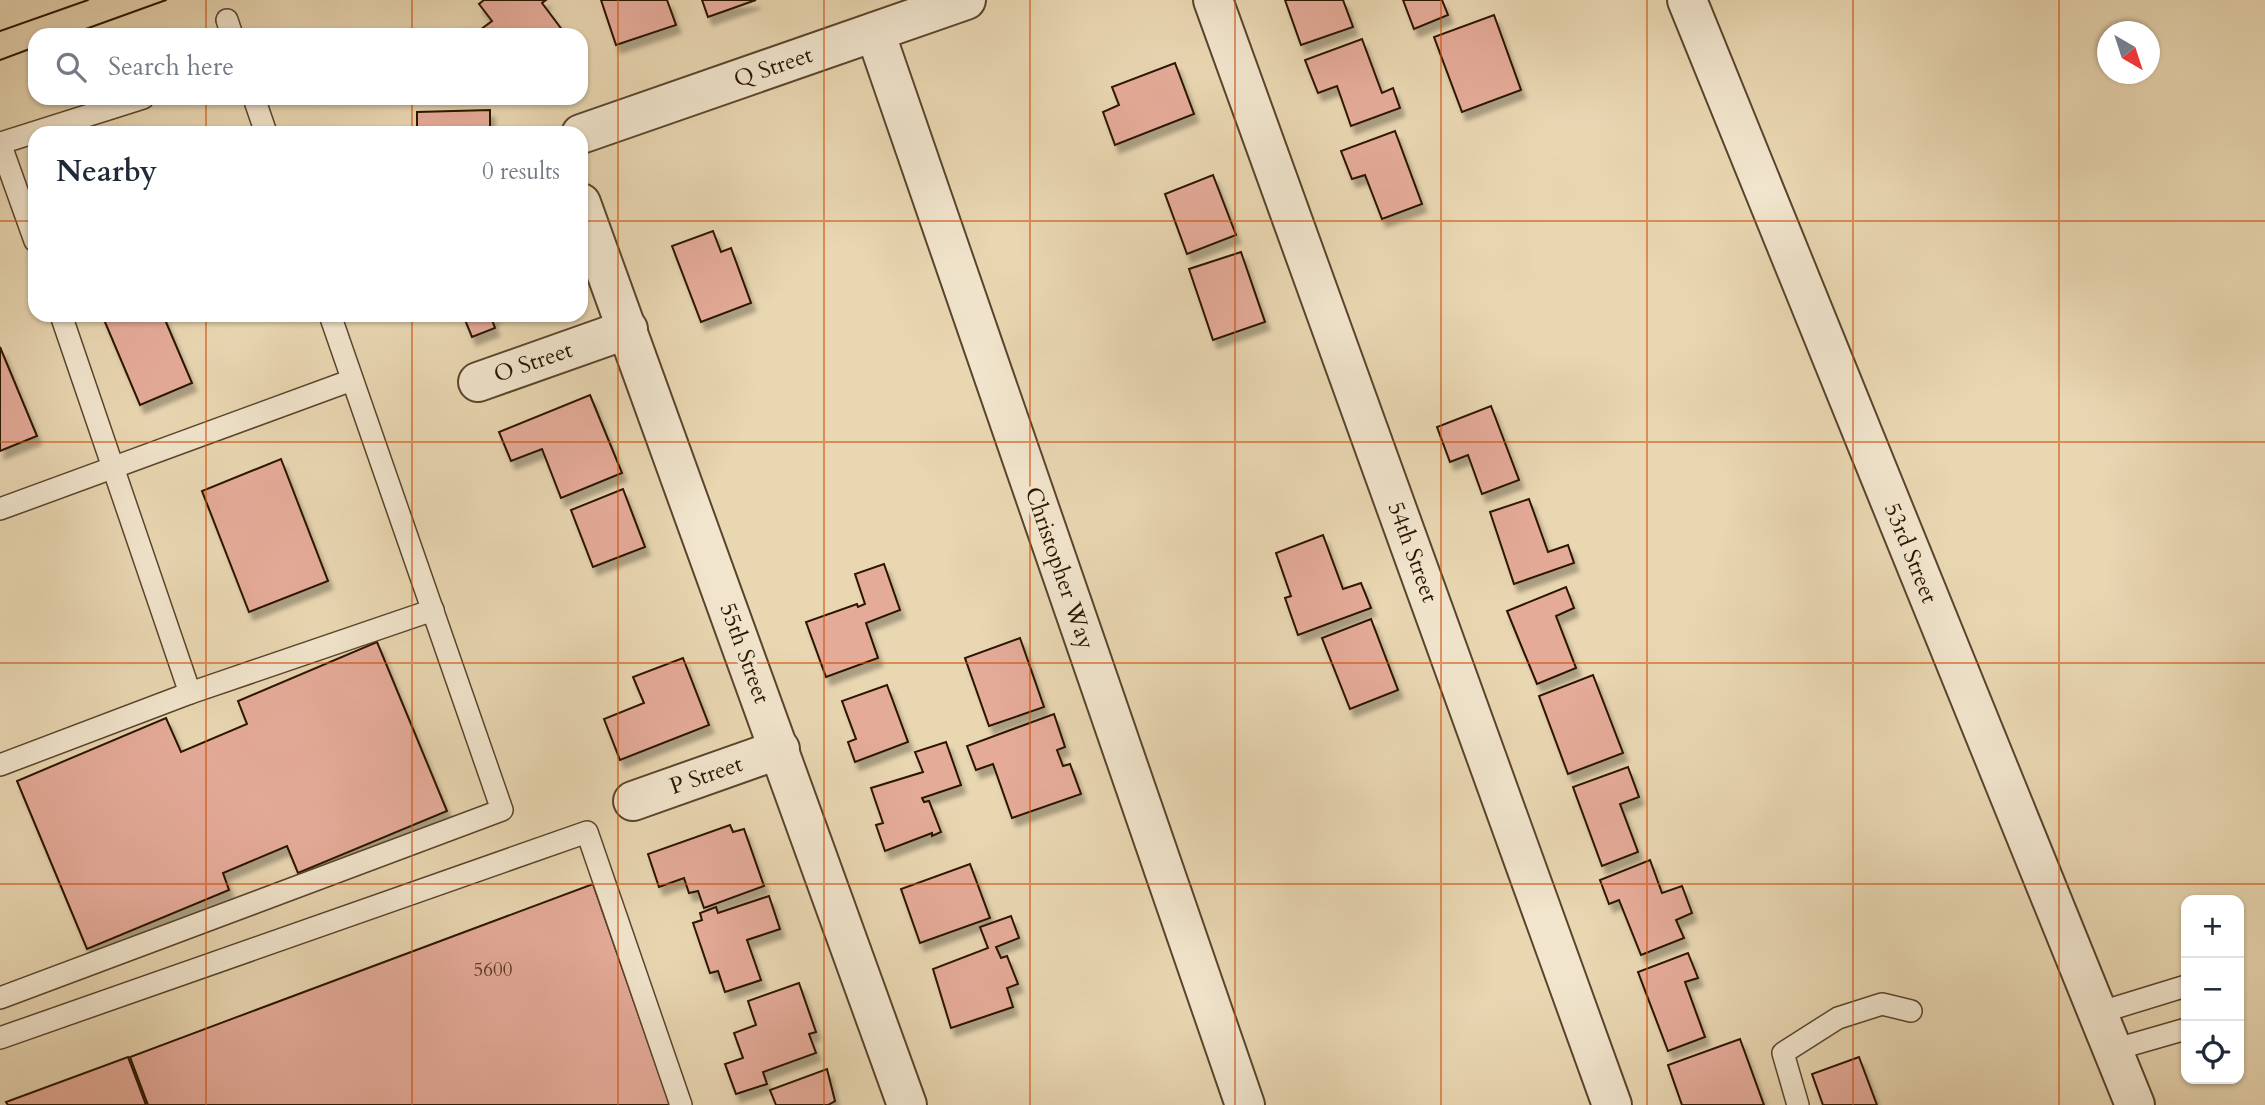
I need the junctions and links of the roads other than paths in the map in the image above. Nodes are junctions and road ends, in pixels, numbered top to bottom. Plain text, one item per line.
1 (966, 0) edge
2 (1213, 0) edge
3 (1687, 0) edge
4 (875, 32) junction
5 (121, 105) edge
6 (256, 105) edge
7 (54, 126) edge
8 (264, 126) edge
9 (588, 132) edge
10 (28, 134) edge
11 (0, 143) edge
12 (28, 221) edge
13 (588, 222) edge
14 (63, 322) edge
15 (332, 322) edge
16 (628, 329) junction
17 (352, 380) junction
18 (478, 382) dead end
19 (114, 469) junction
20 (0, 509) edge
21 (433, 610) junction
22 (190, 693) junction
23 (780, 749) junction
24 (0, 765) edge
25 (633, 801) dead end
26 (2181, 987) edge
27 (0, 998) edge
28 (1911, 1011) dead end
29 (2098, 1013) junction
30 (2181, 1030) edge
31 (0, 1038) edge
32 (2113, 1050) junction
33 (681, 1105) edge
34 (907, 1105) edge
35 (1245, 1105) edge
36 (1612, 1105) edge
37 (1798, 1105) edge
38 (2135, 1105) edge

1 - 4 street, Q Street
2 - 36 street, 54th Street
3 - 29 street, 53rd Street
4 - 9 street, Q Street
4 - 35 street, Christopher Way
5 - 7 lane
6 - 8 lane
10 - 11 lane
11 - 12 lane
13 - 16 street, 55th Street
14 - 19 lane
15 - 17 lane
16 - 18 street, O Street
16 - 23 street, 55th Street
17 - 19 lane
17 - 21 lane
19 - 20 lane
19 - 22 lane
21 - 22 lane
21 - 27 lane
22 - 24 lane
23 - 25 street, P Street
23 - 34 street, 55th Street
26 - 29 lane
28 - 37 lane
29 - 32 street, 53rd Street
30 - 32 lane
31 - 33 lane
32 - 38 street, 53rd Street

